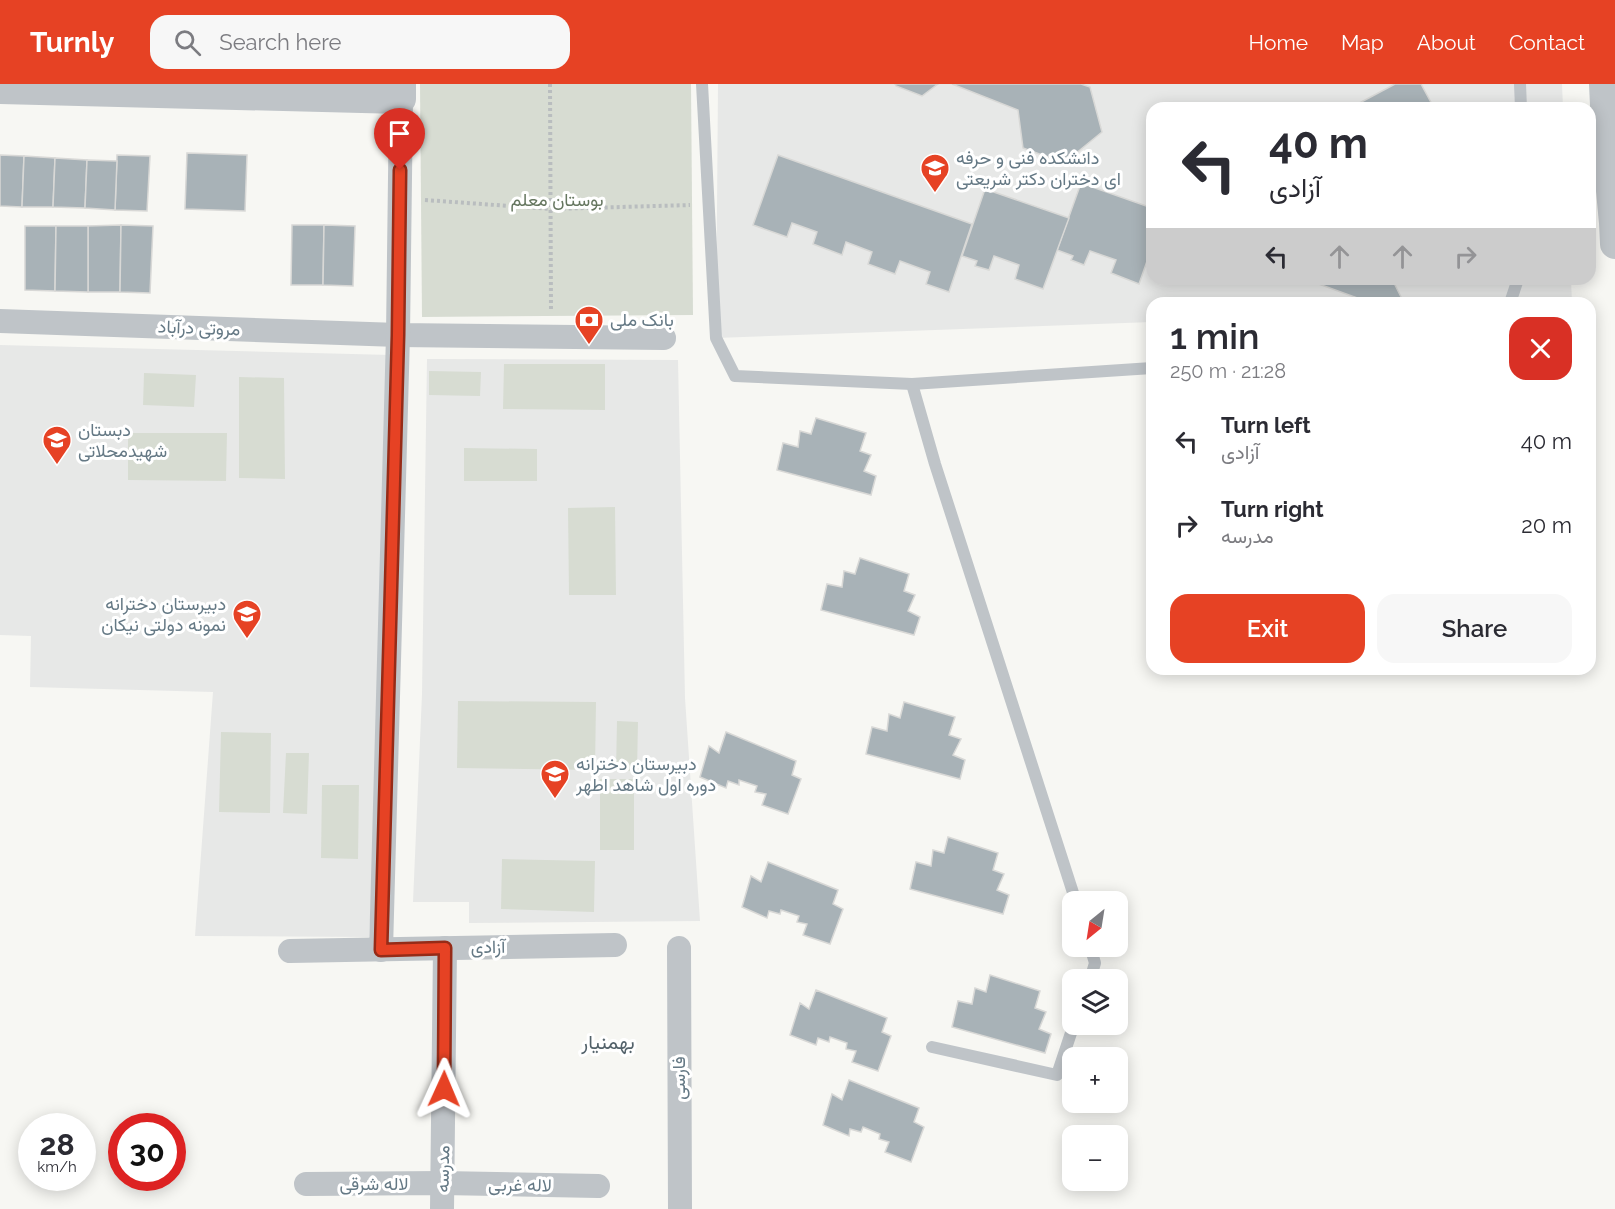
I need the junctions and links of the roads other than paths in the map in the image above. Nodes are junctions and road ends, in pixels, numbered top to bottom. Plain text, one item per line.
1 (702, 84) edge
2 (1520, 84) edge
3 (1604, 84) edge
4 (16, 88) edge
5 (334, 91) edge
6 (401, 92) edge
7 (1521, 102) edge
8 (1615, 244) edge
9 (0, 321) edge
10 (398, 335) junction
11 (664, 338) dead end
12 (1146, 368) edge
13 (912, 384) junction
14 (1072, 891) edge
15 (615, 945) dead end
16 (445, 948) junction
17 (679, 948) dead end
18 (381, 950) junction
19 (290, 951) dead end
20 (1070, 1035) edge
21 (932, 1047) dead end
22 (442, 1183) junction
23 (306, 1184) dead end
24 (598, 1186) dead end
25 (442, 1209) edge
26 (680, 1209) edge

1 - 13 lane
2 - 7 lane
3 - 8 street
4 - 5 street
5 - 6 street
6 - 10 street
9 - 10 street, مروتی درآباد
10 - 11 street, مروتی درآباد
10 - 18 street
12 - 13 lane
13 - 14 lane
15 - 16 street, آزادی
16 - 18 street, آزادی
16 - 22 street, مدرسه
17 - 26 street, فارسی
18 - 19 street, آزادی
20 - 21 lane
22 - 23 street, لاله شرقی
22 - 24 street, لاله غربی
22 - 25 street, مدرسه

